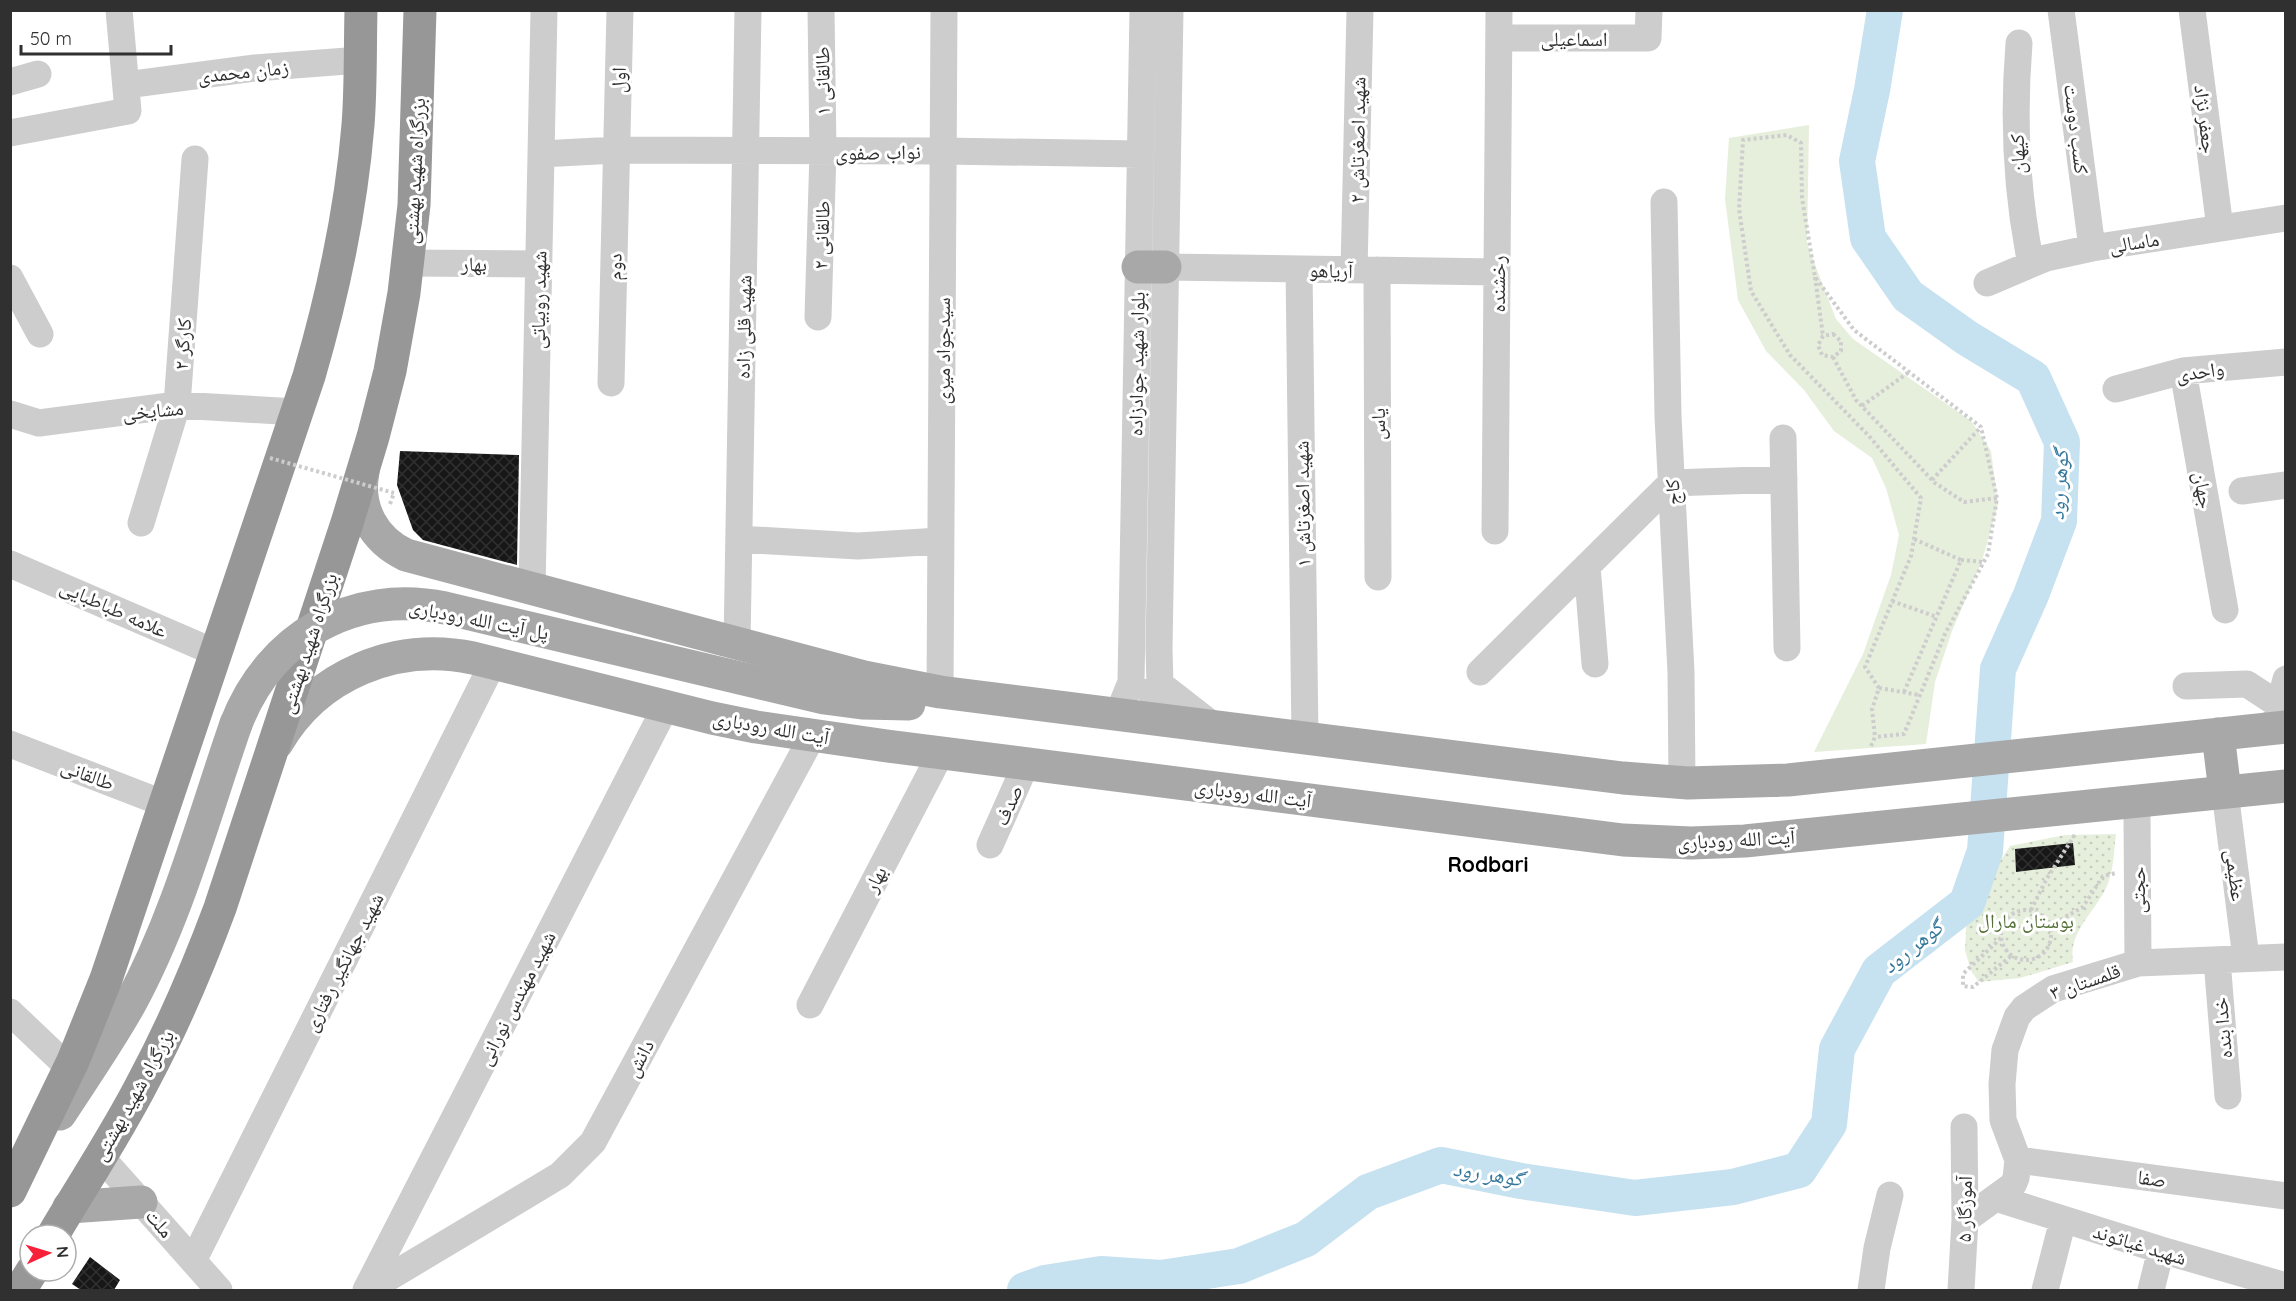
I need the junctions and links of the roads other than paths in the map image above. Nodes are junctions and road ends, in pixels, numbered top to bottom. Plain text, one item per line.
1 (119, 10) edge
2 (361, 10) edge
3 (420, 10) edge
4 (544, 10) edge
5 (620, 10) edge
6 (747, 10) edge
7 (821, 10) edge
8 (944, 10) edge
9 (1143, 10) edge
10 (1170, 10) edge
11 (1360, 10) edge
12 (1499, 10) edge
13 (1648, 10) edge
14 (2061, 10) edge
15 (2192, 10) edge
16 (1499, 38) junction
17 (2019, 43) dead end
18 (360, 60) junction
19 (38, 74) dead end
20 (10, 82) edge
21 (126, 85) junction
22 (10, 133) edge
23 (616, 150) junction
24 (943, 151) junction
25 (746, 152) junction
26 (823, 152) junction
27 (541, 154) junction
28 (1140, 154) junction
29 (195, 159) dead end
30 (1664, 202) dead end
31 (2286, 218) edge
32 (2220, 228) junction
33 (2092, 248) junction
34 (408, 263) junction
35 (539, 264) junction
36 (2031, 264) junction
37 (1151, 267) junction
38 (1299, 269) junction
39 (1366, 270) junction
40 (1497, 272) junction
41 (10, 278) edge
42 (1987, 283) dead end
43 (818, 317) dead end
44 (40, 334) dead end
45 (2286, 362) edge
46 (2183, 371) junction
47 (611, 383) dead end
48 (2116, 389) dead end
49 (177, 405) junction
50 (297, 412) junction
51 (10, 414) edge
52 (1783, 438) dead end
53 (363, 472) junction
54 (1784, 479) junction
55 (1671, 483) junction
56 (2286, 485) edge
57 (2242, 491) dead end
58 (141, 523) dead end
59 (1495, 531) dead end
60 (739, 539) junction
61 (940, 542) junction
62 (10, 564) edge
63 (1587, 566) junction
64 (1378, 577) dead end
65 (526, 587) junction
66 (2225, 610) dead end
67 (737, 643) junction
68 (1787, 648) dead end
69 (216, 653) junction
70 (485, 661) junction
71 (1594, 664) dead end
72 (1480, 672) dead end
73 (1131, 682) junction
74 (1161, 685) junction
75 (2186, 686) dead end
76 (940, 692) junction
77 (1026, 703) junction
78 (666, 706) junction
79 (2281, 710) edge
80 (1118, 714) junction
81 (1161, 720) junction
82 (1215, 727) junction
83 (2217, 734) junction
84 (813, 735) junction
85 (1305, 738) junction
86 (10, 744) edge
87 (941, 753) junction
88 (270, 758) junction
89 (1026, 764) junction
90 (1682, 782) junction
91 (2286, 786) edge
92 (2225, 792) junction
93 (165, 804) junction
94 (2137, 816) dead end
95 (990, 845) dead end
96 (2286, 957) edge
97 (2246, 958) junction
98 (2217, 960) junction
99 (2138, 963) junction
100 (810, 1005) dead end
101 (10, 1012) edge
102 (69, 1068) junction
103 (2228, 1096) dead end
104 (1964, 1126) dead end
105 (100, 1156) junction
106 (2018, 1160) junction
107 (10, 1191) edge
108 (1890, 1195) dead end
109 (2286, 1197) edge
110 (1996, 1198) junction
111 (141, 1202) junction
112 (69, 1207) junction
113 (1965, 1220) junction
114 (2063, 1220) junction
115 (60, 1223) edge
116 (2161, 1251) junction
117 (193, 1261) junction
118 (2286, 1286) edge
119 (219, 1290) edge
120 (367, 1290) edge
121 (1871, 1290) edge
122 (1961, 1290) edge
123 (2045, 1290) edge
124 (2151, 1290) edge

1 - 21 street
2 - 18 highway
3 - 34 highway, بزرگراه شهید بهشتی
4 - 27 street, شهید روبیاتی
5 - 23 street, اول
6 - 25 street, شهید قلی زاده
7 - 26 street, طالقانی ۱
8 - 24 street, سیدجواد میری
9 - 28 street, بلوار شهید جوادزاده
10 - 37 street
11 - 39 street, شهید اصغرتاش ۲
12 - 16 street, رخشنده
13 - 16 street, اسماعیلی
14 - 33 street, کسب دوست
15 - 32 street, جعفر نژاد
16 - 40 street, رخشنده
17 - 36 street, کیهان
18 - 21 street, زمان محمدی
18 - 50 highway
19 - 20 street
21 - 22 street
23 - 25 street, نواب صفوی
23 - 27 street, نواب صفوی
23 - 47 street, دوم
24 - 26 street, نواب صفوی
24 - 28 street, نواب صفوی
24 - 61 street, سیدجواد میری
25 - 26 street, نواب صفوی
25 - 60 street, شهید قلی زاده
26 - 43 street, طالقانی ۲
27 - 35 street, شهید روبیاتی
28 - 37 street, بلوار شهید جوادزاده
29 - 49 street, کارگر ۲
30 - 55 street, کاج
31 - 32 street, ماسالی
32 - 33 street, ماسالی
33 - 36 street, ماسالی
34 - 35 street, بهار
34 - 53 highway, بزرگراه شهید بهشتی
35 - 65 street, شهید روبیاتی
36 - 42 street, ماسالی
37 - 38 street, آریاهو
37 - 73 street, بلوار شهید جوادزاده
37 - 74 street, بلوار شهید جوادزاده
38 - 39 street, آریاهو
38 - 85 street, شهید اصغرتاش ۱
39 - 40 street, آریاهو
39 - 64 street, یاس
40 - 59 street, رخشنده
41 - 44 street
45 - 46 street, واحدی
46 - 48 street, واحدی
46 - 66 street, جهان
49 - 50 street, مشایخی
49 - 51 street, مشایخی
49 - 58 street, کارگر ۲
50 - 69 highway
52 - 54 street
53 - 65 main road
53 - 88 highway, بزرگراه شهید بهشتی
54 - 55 street
54 - 68 street
55 - 63 street
55 - 90 street, کاج
56 - 57 street
60 - 61 street
60 - 67 street, شهید قلی زاده
61 - 76 street, سیدجواد میری
62 - 69 street, علامه طباطبایی
63 - 71 street
63 - 72 street
65 - 67 main road
65 - 70 main road
67 - 76 main road
69 - 93 highway
70 - 78 main road, آیت الله رودباری
70 - 88 main road, آیت الله رودباری
70 - 117 street, شهید جهانگیر رفتاری
73 - 74 street
73 - 80 street, بلوار شهید جوادزاده
74 - 81 street, بلوار شهید جوادزاده
74 - 82 street
75 - 79 street
76 - 77 main road
77 - 80 main road
77 - 107 main road, پل آیت الله رودباری, bridge
78 - 84 main road, آیت الله رودباری
78 - 120 street, شهید مهندس نورانی
79 - 83 main road
80 - 81 main road
81 - 82 main road
82 - 85 main road
83 - 90 main road
83 - 92 main road
84 - 87 main road, آیت الله رودباری
84 - 120 street, دانش
85 - 90 main road
86 - 93 street, طالقانی
87 - 89 main road, آیت الله رودباری
87 - 100 street, بهار
88 - 105 highway, بزرگراه شهید بهشتی
89 - 92 main road, آیت الله رودباری
89 - 95 street, صدف
91 - 92 main road, آیت الله رودباری
92 - 97 street, عظیمی
93 - 102 highway
94 - 99 street, حجتی
96 - 97 street, قلمستان ۳
97 - 98 street, قلمستان ۳
98 - 99 street, قلمستان ۳
98 - 103 street, خدا بنده
99 - 106 street, قلمستان ۳
101 - 102 street
102 - 107 highway
104 - 113 street, آموزگار ۵
105 - 111 street, ملت
105 - 112 highway, بزرگراه شهید بهشتی
106 - 109 street, صفا
106 - 110 street
108 - 121 street
110 - 113 street
110 - 114 street, شهید غیاثوند
111 - 112 main road
111 - 117 street, ملت
112 - 115 highway, بزرگراه شهید بهشتی
113 - 122 street, آموزگار ۵
114 - 116 street, شهید غیاثوند
114 - 123 street
116 - 118 street, شهید غیاثوند
116 - 124 street
117 - 119 street, ملت

